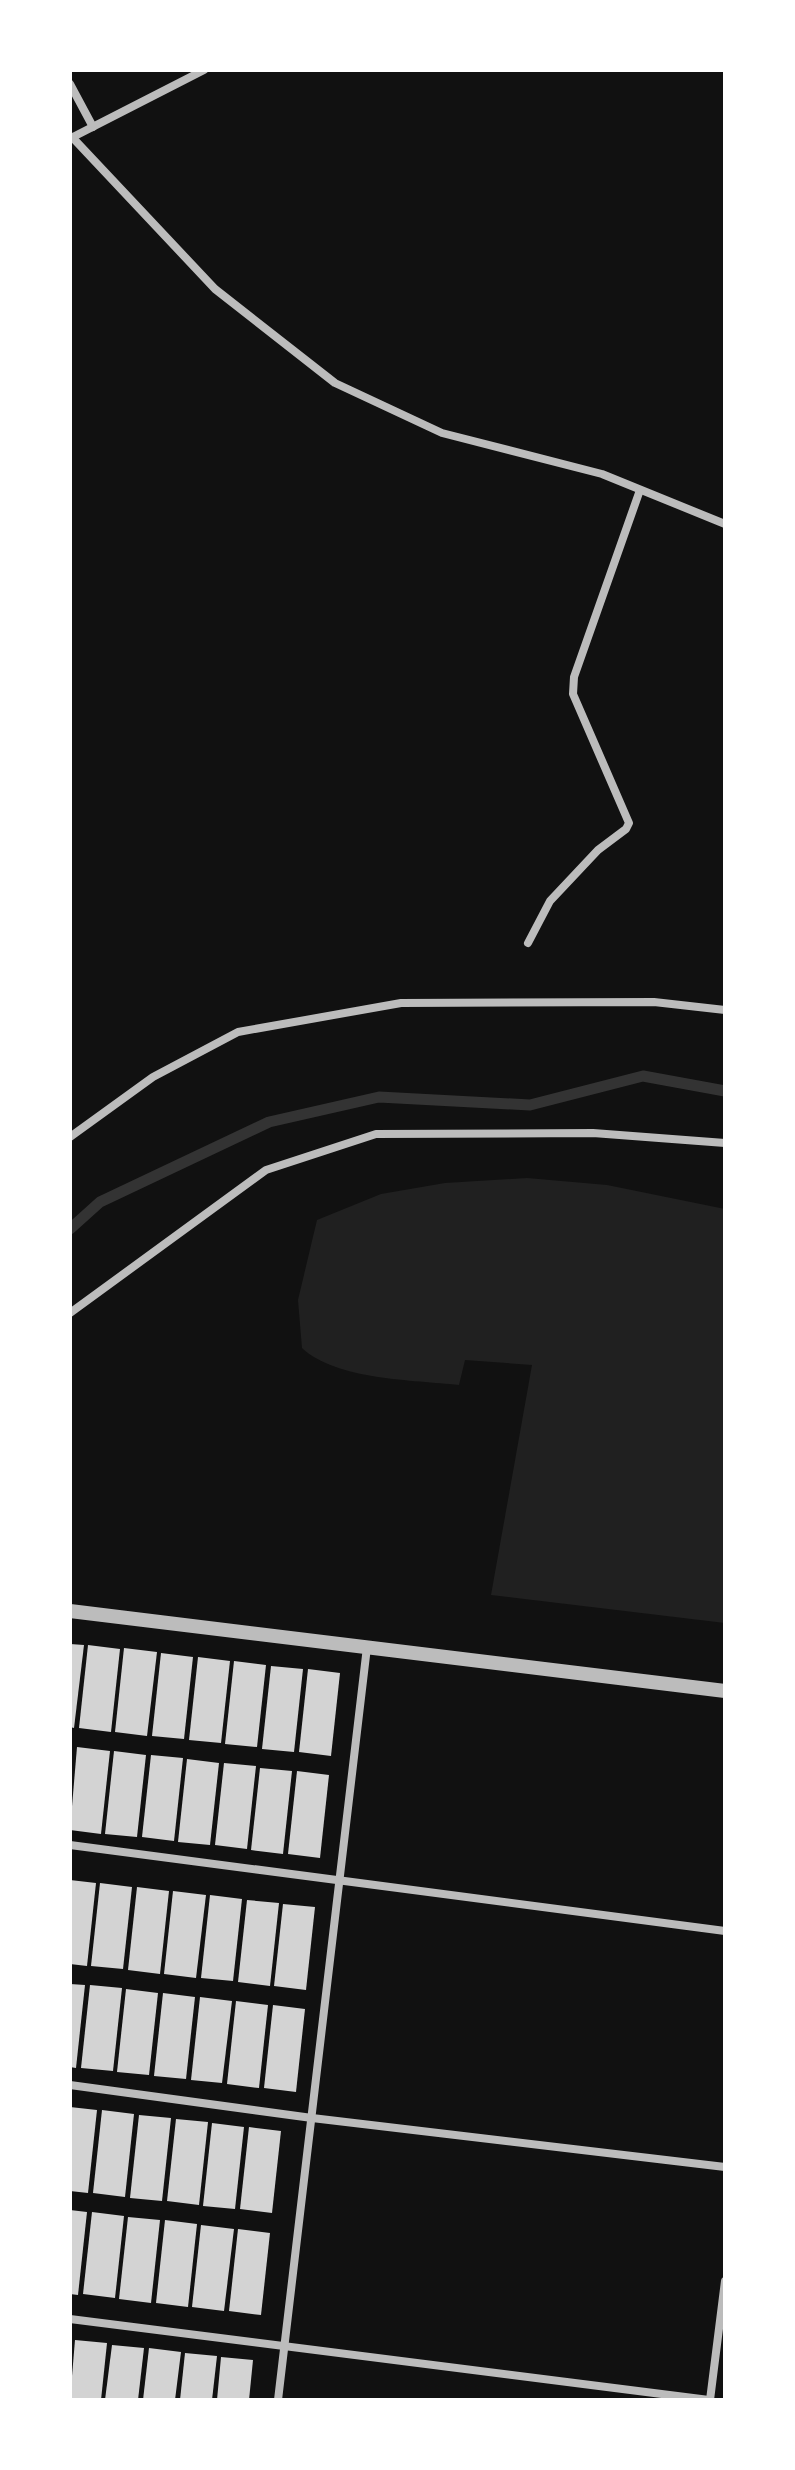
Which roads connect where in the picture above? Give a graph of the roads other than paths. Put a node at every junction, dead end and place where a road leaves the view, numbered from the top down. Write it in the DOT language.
graph roads {
  1 [pos="204,70"];
  2 [pos="70,84"];
  3 [pos="93,127"];
  4 [pos="71,138"];
  5 [pos="640,490"];
  6 [pos="725,524"];
  7 [pos="528,943"];
  8 [pos="725,1010"];
  9 [pos="70,1137"];
  10 [pos="725,1143"];
  11 [pos="70,1313"];
  12 [pos="70,1611"];
  13 [pos="367,1647"];
  14 [pos="725,1691"];
  15 [pos="70,1845"];
  16 [pos="339,1883"];
  17 [pos="725,1931"];
  18 [pos="70,2085"];
  19 [pos="312,2118"];
  20 [pos="725,2167"];
  21 [pos="725,2281"];
  22 [pos="70,2319"];
  23 [pos="285,2347"];
  24 [pos="278,2400"];
  25 [pos="710,2400"];
  1 -- 3 [label="street"];
  2 -- 3 [label="street"];
  3 -- 4 [label="street"];
  4 -- 5 [label="street"];
  5 -- 6 [label="street"];
  5 -- 7 [label="street"];
  8 -- 9 [label="street"];
  10 -- 11 [label="street"];
  12 -- 13 [label="street"];
  13 -- 14 [label="street"];
  13 -- 16 [label="street"];
  15 -- 16 [label="street"];
  16 -- 17 [label="street"];
  16 -- 19 [label="street"];
  18 -- 19 [label="street"];
  19 -- 20 [label="street"];
  19 -- 23 [label="street"];
  21 -- 25 [label="street"];
  22 -- 23 [label="street"];
  23 -- 24 [label="street"];
  23 -- 25 [label="street"];
}
